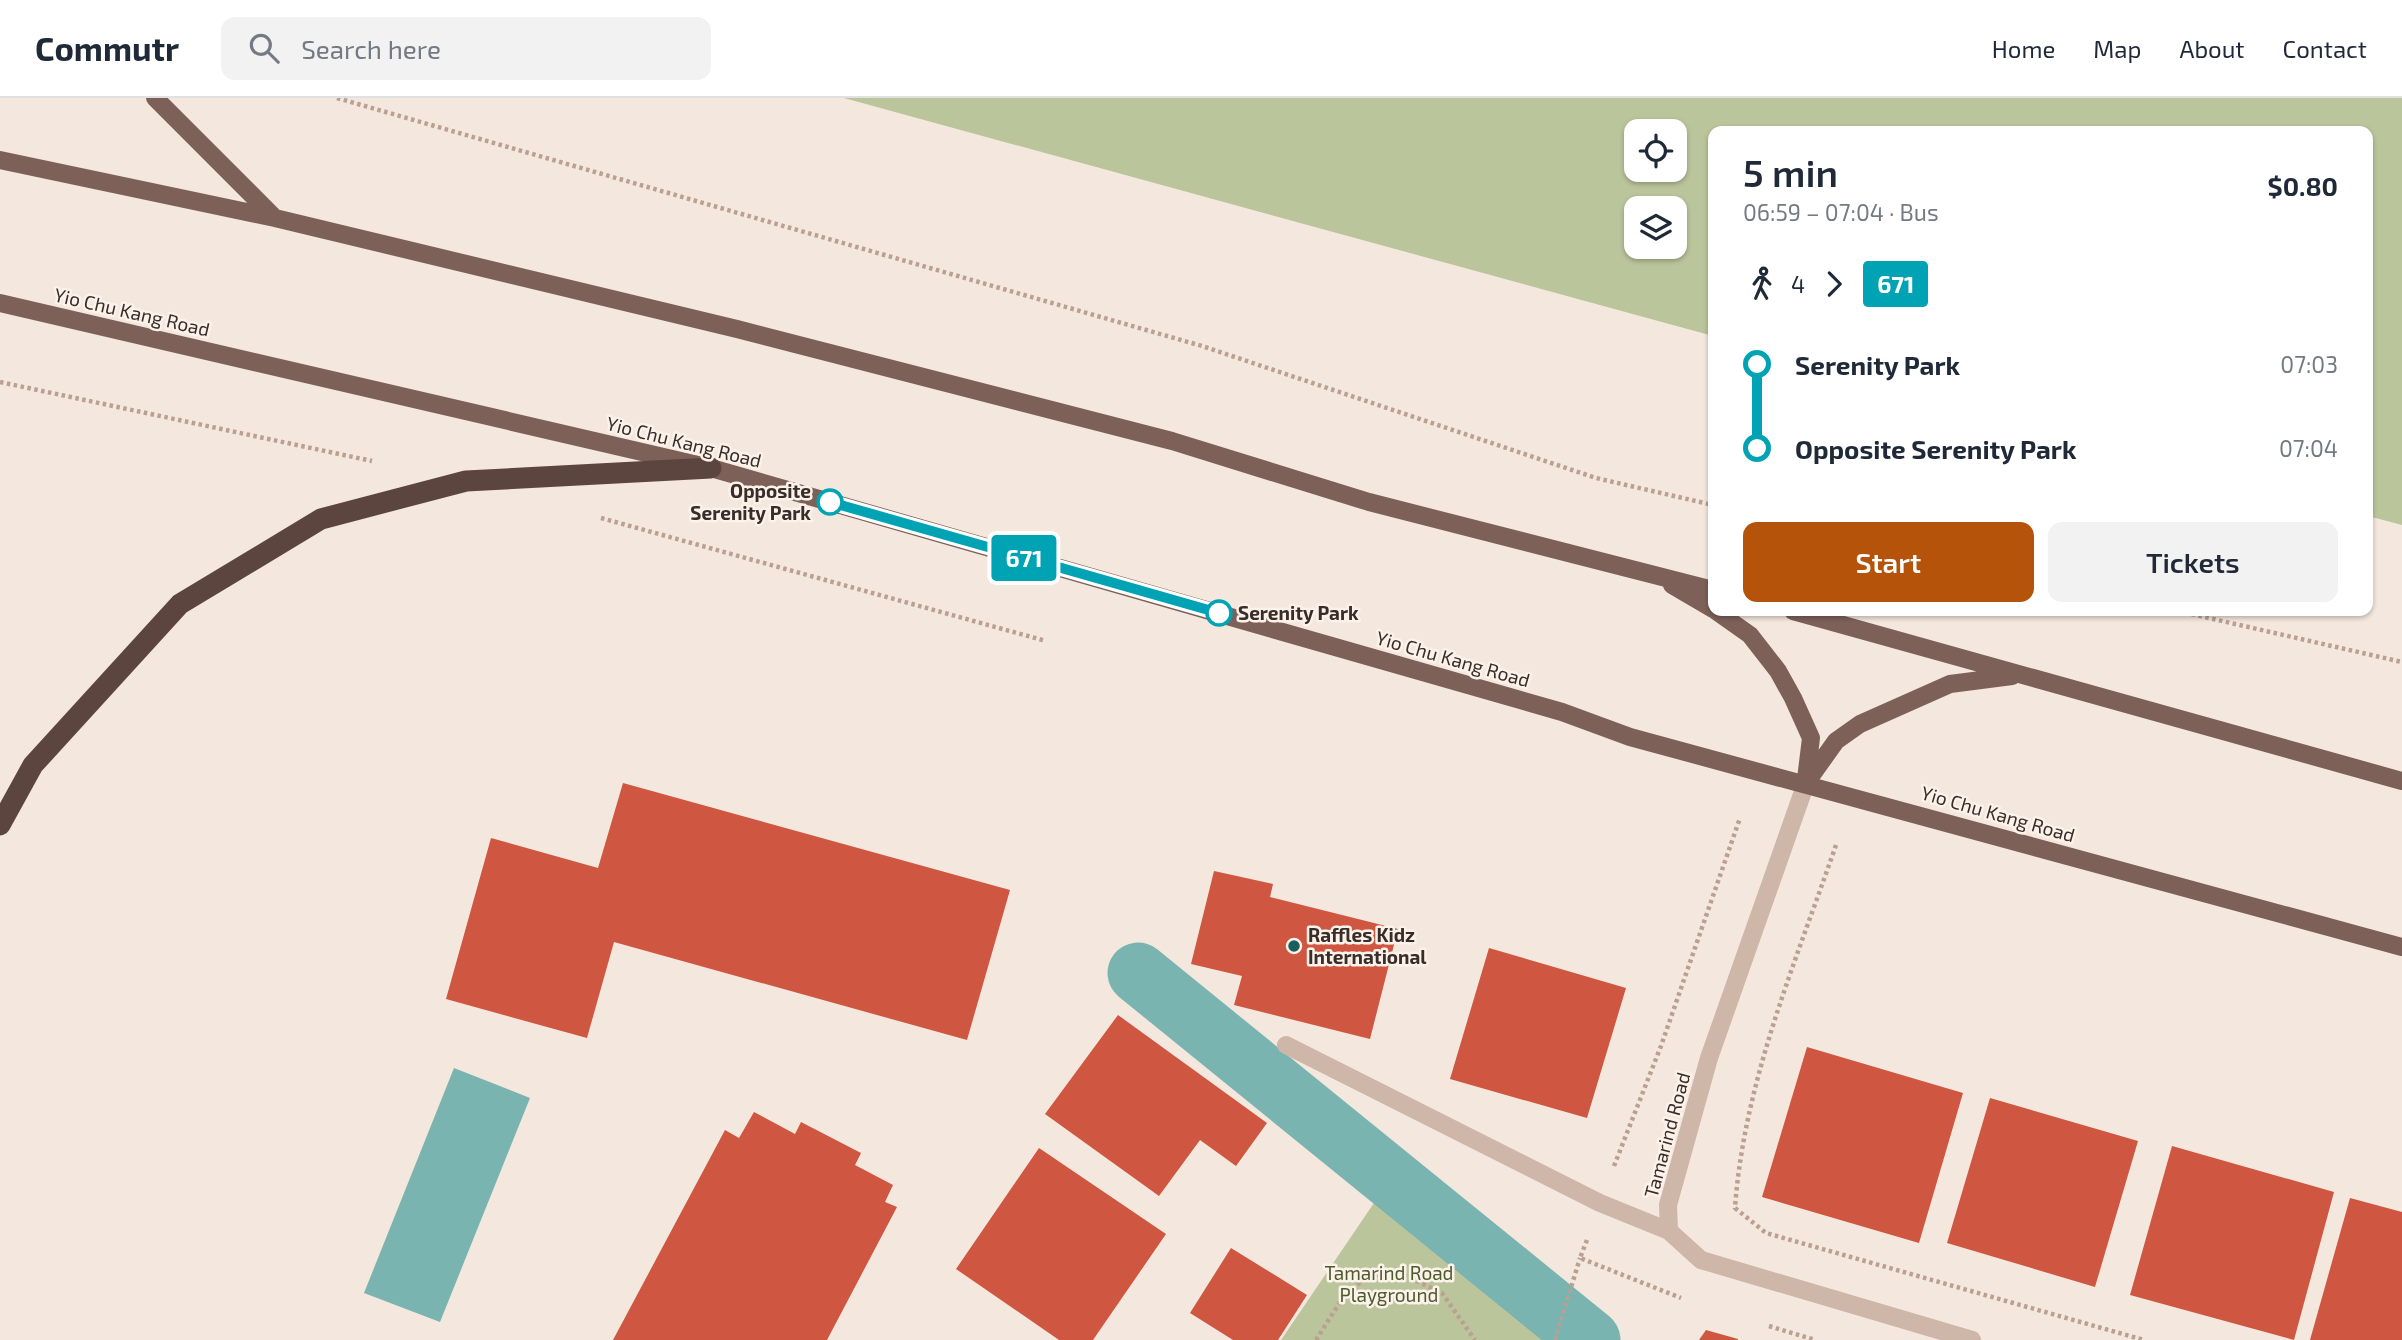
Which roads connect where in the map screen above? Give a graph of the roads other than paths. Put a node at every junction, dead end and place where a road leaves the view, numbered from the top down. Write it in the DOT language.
graph roads {
  1 [pos="155,98"];
  2 [pos="0,160"];
  3 [pos="275,218"];
  4 [pos="0,303"];
  5 [pos="711,468"];
  6 [pos="1651,573"];
  7 [pos="1708,589"];
  8 [pos="1708,606"];
  9 [pos="1723,616"];
  10 [pos="1811,616"];
  11 [pos="2023,675"];
  12 [pos="2402,781"];
  13 [pos="1806,783"];
  14 [pos="0,825"];
  15 [pos="2402,947"];
  16 [pos="1286,1045"];
  17 [pos="1669,1231"];
  18 [pos="1972,1340"];
  1 -- 3 [label="main road"];
  2 -- 3 [label="main road"];
  3 -- 6 [label="main road"];
  4 -- 5 [label="main road, Yio Chu Kang Road"];
  5 -- 13 [label="main road, Yio Chu Kang Road"];
  5 -- 14 [label="highway"];
  6 -- 7 [label="main road"];
  6 -- 8 [label="main road"];
  9 -- 13 [label="main road"];
  10 -- 11 [label="main road"];
  11 -- 12 [label="main road"];
  11 -- 13 [label="main road"];
  13 -- 15 [label="main road, Yio Chu Kang Road"];
  13 -- 17 [label="street, Tamarind Road"];
  16 -- 17 [label="street"];
  17 -- 18 [label="street"];
}
